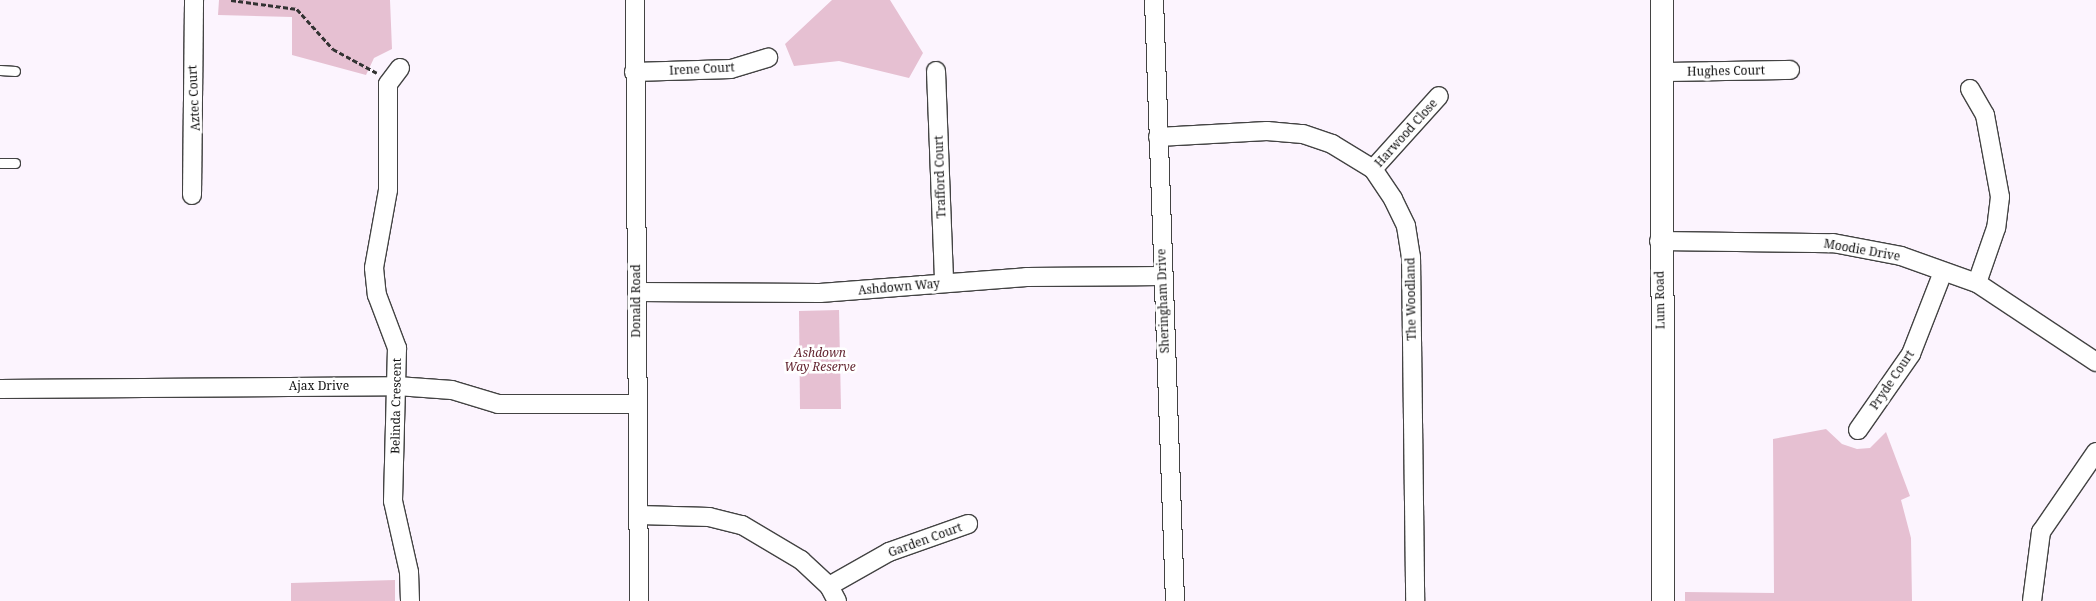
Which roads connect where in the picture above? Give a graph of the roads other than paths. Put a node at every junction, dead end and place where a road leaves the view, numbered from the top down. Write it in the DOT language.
graph roads {
  1 [pos="194,0"];
  2 [pos="635,0"];
  3 [pos="1154,0"];
  4 [pos="1662,0"];
  5 [pos="768,58"];
  6 [pos="0,70"];
  7 [pos="1790,70"];
  8 [pos="15,71"];
  9 [pos="936,71"];
  10 [pos="634,72"];
  11 [pos="1661,72"];
  12 [pos="396,73"];
  13 [pos="1970,89"];
  14 [pos="1439,96"];
  15 [pos="1158,137"];
  16 [pos="0,163"];
  17 [pos="15,163"];
  18 [pos="1373,169"];
  19 [pos="192,195"];
  20 [pos="1659,241"];
  21 [pos="1944,272"];
  22 [pos="1161,276"];
  23 [pos="944,283"];
  24 [pos="1977,283"];
  25 [pos="637,292"];
  26 [pos="2096,362"];
  27 [pos="397,386"];
  28 [pos="0,389"];
  29 [pos="636,404"];
  30 [pos="1858,430"];
  31 [pos="2096,452"];
  32 [pos="639,514"];
  33 [pos="968,524"];
  34 [pos="833,594"];
  35 [pos="410,601"];
  36 [pos="639,601"];
  37 [pos="1175,601"];
  38 [pos="1415,601"];
  39 [pos="1663,601"];
  40 [pos="2032,601"];
  1 -- 19 [label="street, Aztec Court"];
  2 -- 10 [label="street, Donald Road"];
  3 -- 15 [label="street, Sheringham Drive"];
  4 -- 11 [label="street, Lum Road"];
  5 -- 10 [label="street, Irene Court"];
  6 -- 8 [label="lane"];
  7 -- 11 [label="street, Hughes Court"];
  9 -- 23 [label="street, Trafford Court"];
  10 -- 25 [label="street, Donald Road"];
  11 -- 20 [label="street, Lum Road"];
  12 -- 27 [label="street, Belinda Crescent"];
  13 -- 24 [label="street"];
  14 -- 18 [label="street, Harwood Close"];
  15 -- 18 [label="street"];
  15 -- 22 [label="street, Sheringham Drive"];
  16 -- 17 [label="lane"];
  18 -- 38 [label="street, The Woodland"];
  20 -- 21 [label="street, Moodie Drive"];
  20 -- 39 [label="street, Lum Road"];
  21 -- 24 [label="street, Moodie Drive"];
  21 -- 30 [label="street, Pryde Court"];
  22 -- 23 [label="street, Ashdown Way"];
  22 -- 37 [label="street, Sheringham Drive"];
  23 -- 25 [label="street, Ashdown Way"];
  24 -- 26 [label="street, Moodie Drive"];
  25 -- 29 [label="street, Donald Road"];
  27 -- 28 [label="street, Ajax Drive"];
  27 -- 29 [label="street, Ajax Drive"];
  27 -- 35 [label="street, Belinda Crescent"];
  29 -- 32 [label="street, Donald Road"];
  31 -- 40 [label="street"];
  32 -- 34 [label="street"];
  32 -- 36 [label="street, Donald Road"];
  33 -- 34 [label="street, Garden Court"];
}
